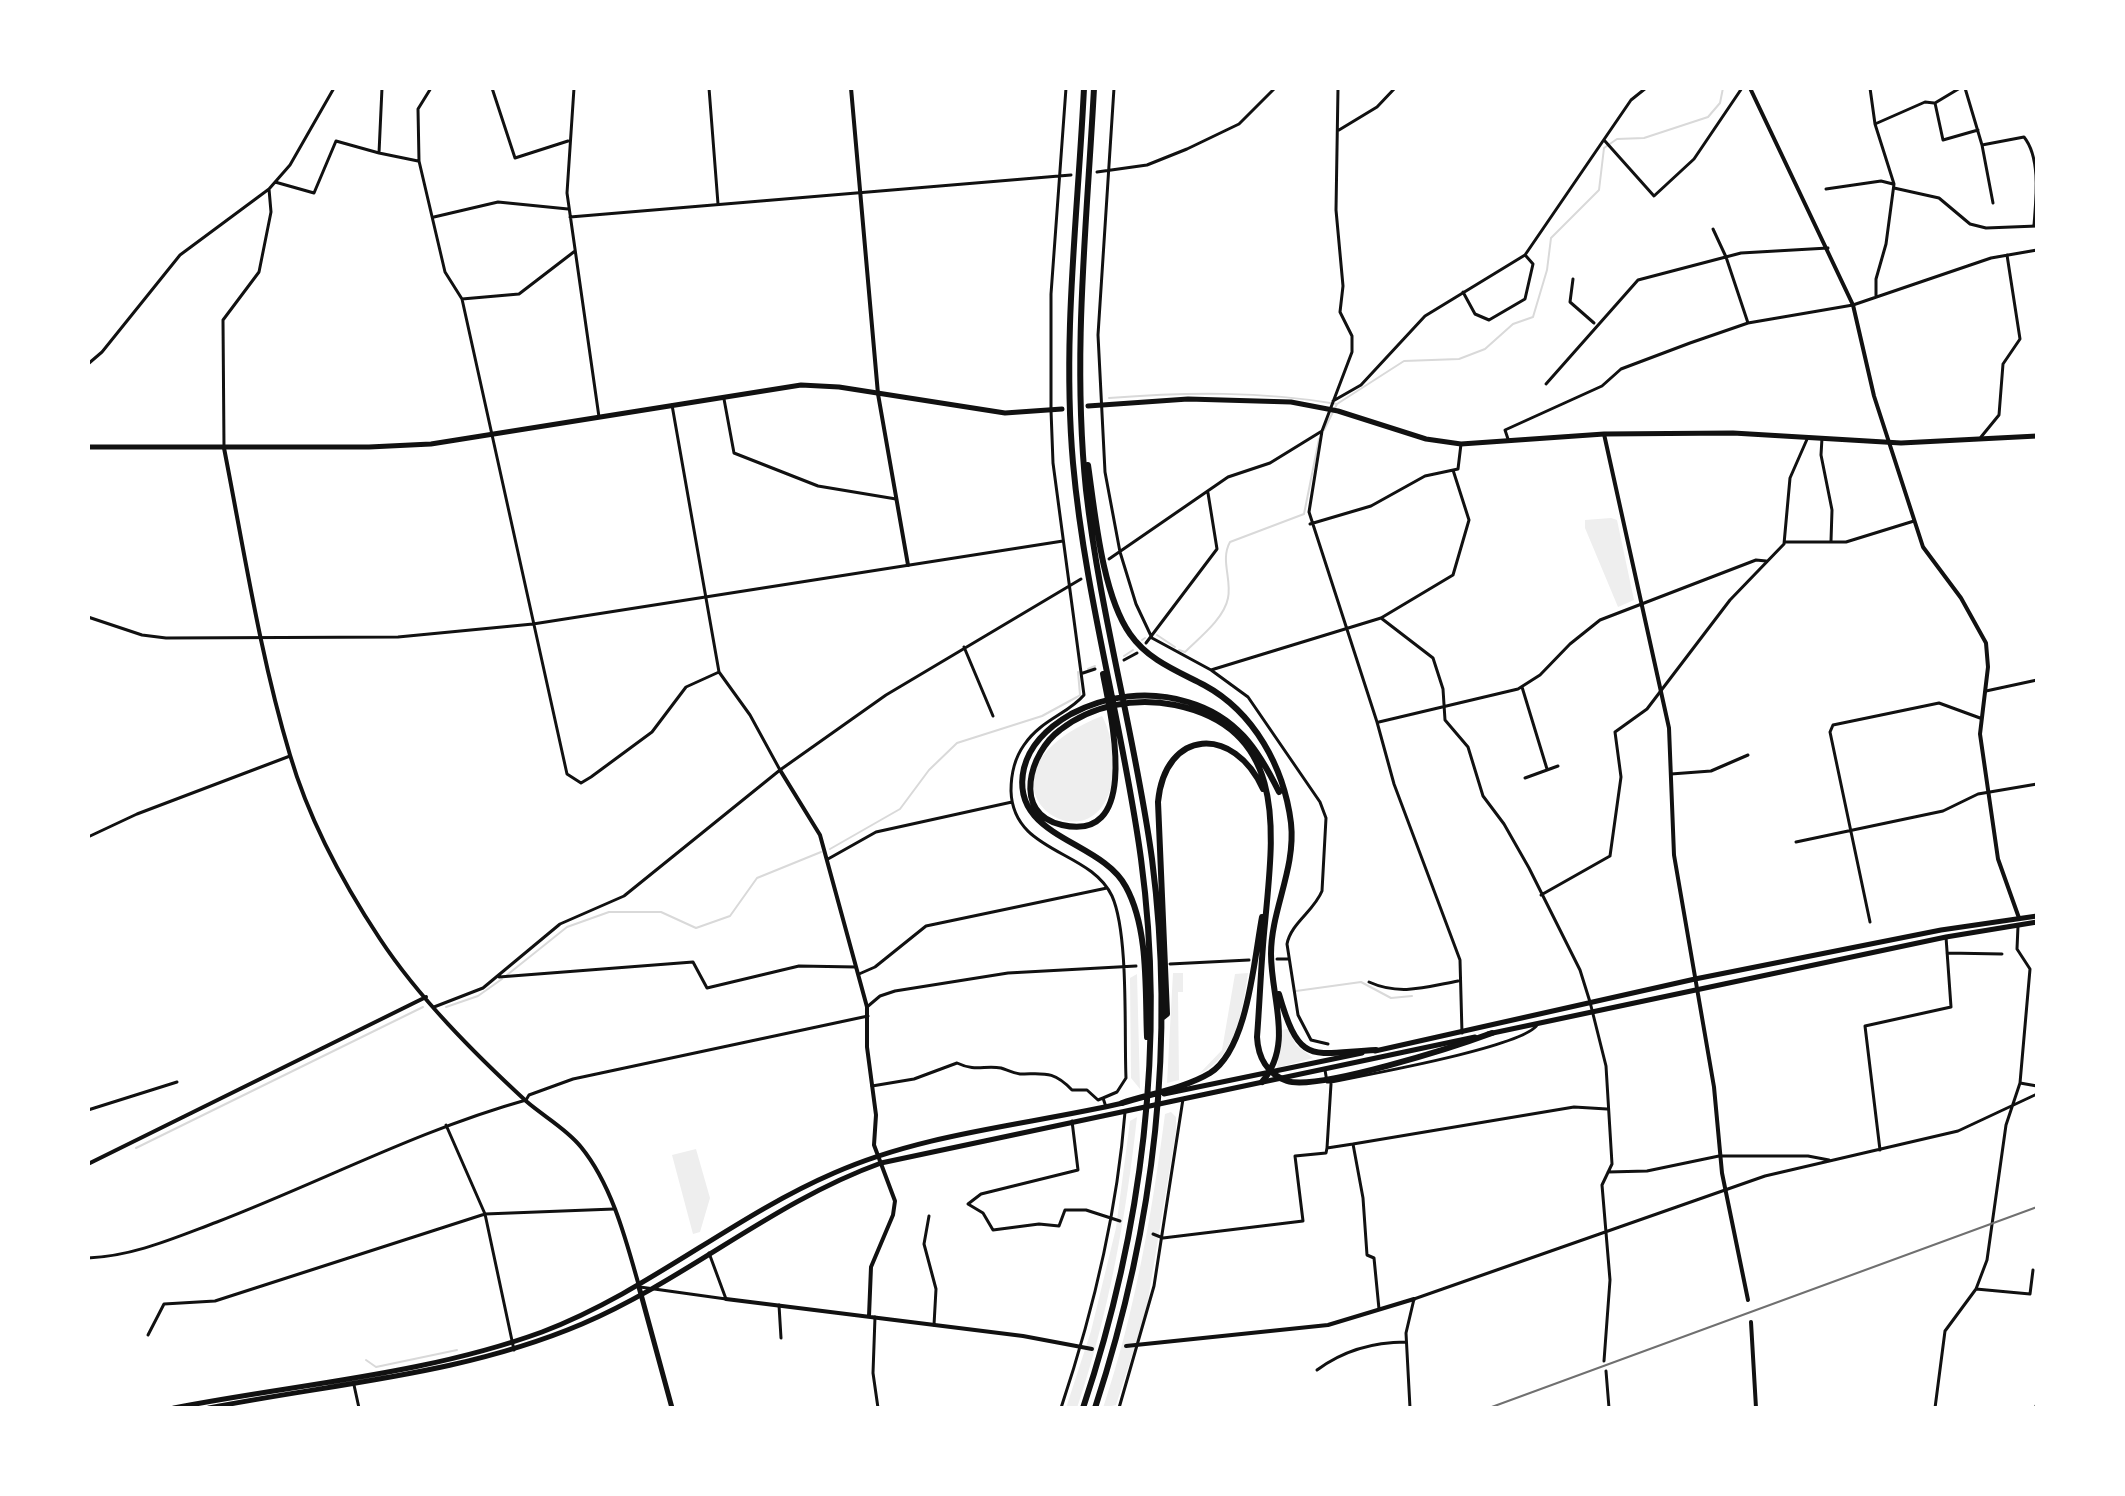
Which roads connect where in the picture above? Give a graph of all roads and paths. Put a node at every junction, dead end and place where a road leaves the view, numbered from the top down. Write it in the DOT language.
graph roads {
  1 [pos="334,88"];
  2 [pos="382,88"];
  3 [pos="431,88"];
  4 [pos="492,88"];
  5 [pos="574,88"];
  6 [pos="709,88"];
  7 [pos="851,88"];
  8 [pos="1066,88"];
  9 [pos="1084,88"];
  10 [pos="1094,88"];
  11 [pos="1114,88"];
  12 [pos="1275,88"];
  13 [pos="1338,88"];
  14 [pos="1395,88"];
  15 [pos="1646,88"];
  16 [pos="1742,88"];
  17 [pos="1750,88"];
  18 [pos="1870,88"];
  19 [pos="1962,88"];
  20 [pos="1935,103"];
  21 [pos="1875,124"];
  22 [pos="1339,130"];
  23 [pos="1978,130"];
  24 [pos="570,140"];
  25 [pos="1604,140"];
  26 [pos="1982,145"];
  27 [pos="379,153"];
  28 [pos="419,162"];
  29 [pos="1108,171"];
  30 [pos="1097,172"];
  31 [pos="1071,175"];
  32 [pos="1059,177"];
  33 [pos="275,182"];
  34 [pos="1894,186"];
  35 [pos="269,189"];
  36 [pos="1826,189"];
  37 [pos="860,193"];
  38 [pos="1993,203"];
  39 [pos="718,205"];
  40 [pos="568,209"];
  41 [pos="434,217"];
  42 [pos="570,217"];
  43 [pos="2035,226"];
  44 [pos="1713,229"];
  45 [pos="1828,248"];
  46 [pos="2037,250"];
  47 [pos="575,251"];
  48 [pos="1525,255"];
  49 [pos="2007,255"];
  50 [pos="1726,257"];
  51 [pos="1573,279"];
  52 [pos="1463,292"];
  53 [pos="1876,297"];
  54 [pos="462,299"];
  55 [pos="1853,305"];
  56 [pos="1748,323"];
  57 [pos="1595,324"];
  58 [pos="88,364"];
  59 [pos="1546,384"];
  60 [pos="878,394"];
  61 [pos="724,396"];
  62 [pos="1333,401"];
  63 [pos="672,405"];
  64 [pos="1100,405"];
  65 [pos="1088,406"];
  66 [pos="1330,408"];
  67 [pos="1062,409"];
  68 [pos="1051,410"];
  69 [pos="599,417"];
  70 [pos="1322,431"];
  71 [pos="1081,434"];
  72 [pos="1604,434"];
  73 [pos="494,435"];
  74 [pos="2037,436"];
  75 [pos="1808,437"];
  76 [pos="1822,438"];
  77 [pos="1508,439"];
  78 [pos="1980,439"];
  79 [pos="1891,443"];
  80 [pos="1461,444"];
  81 [pos="88,447"];
  82 [pos="224,448"];
  83 [pos="1453,470"];
  84 [pos="1208,493"];
  85 [pos="896,499"];
  86 [pos="1914,521"];
  87 [pos="1310,524"];
  88 [pos="1063,541"];
  89 [pos="1785,542"];
  90 [pos="1831,542"];
  91 [pos="1120,552"];
  92 [pos="1109,559"];
  93 [pos="1766,561"];
  94 [pos="908,565"];
  95 [pos="1081,579"];
  96 [pos="1068,587"];
  97 [pos="704,597"];
  98 [pos="1642,603"];
  99 [pos="88,617"];
  100 [pos="1381,618"];
  101 [pos="533,624"];
  102 [pos="1345,629"];
  103 [pos="261,637"];
  104 [pos="1152,638"];
  105 [pos="1146,643"];
  106 [pos="964,647"];
  107 [pos="1137,653"];
  108 [pos="1124,660"];
  109 [pos="1095,669"];
  110 [pos="1211,670"];
  111 [pos="719,672"];
  112 [pos="1082,673"];
  113 [pos="2037,680"];
  114 [pos="1522,687"];
  115 [pos="1985,691"];
  116 [pos="1661,692"];
  117 [pos="1443,708"];
  118 [pos="1113,713"];
  119 [pos="993,716"];
  120 [pos="1980,718"];
  121 [pos="1377,722"];
  122 [pos="1748,755"];
  123 [pos="290,756"];
  124 [pos="1558,766"];
  125 [pos="1547,769"];
  126 [pos="780,770"];
  127 [pos="1671,774"];
  128 [pos="1525,778"];
  129 [pos="2037,784"];
  130 [pos="1990,793"];
  131 [pos="1012,802"];
  132 [pos="1286,806"];
  133 [pos="1272,815"];
  134 [pos="1852,830"];
  135 [pos="88,837"];
  136 [pos="1796,842"];
  137 [pos="828,859"];
  138 [pos="1268,886"];
  139 [pos="1107,888"];
  140 [pos="1541,895"];
  141 [pos="2037,916"];
  142 [pos="2018,921"];
  143 [pos="1870,922"];
  144 [pos="2037,922"];
  145 [pos="1946,937"];
  146 [pos="1947,953"];
  147 [pos="2002,954"];
  148 [pos="1277,959"];
  149 [pos="1288,959"];
  150 [pos="1249,960"];
  151 [pos="1170,964"];
  152 [pos="1136,966"];
  153 [pos="856,967"];
  154 [pos="1121,969"];
  155 [pos="1272,971"];
  156 [pos="858,974"];
  157 [pos="499,977"];
  158 [pos="1695,979"];
  159 [pos="1458,981"];
  160 [pos="1369,982"];
  161 [pos="1697,989"];
  162 [pos="426,997"];
  163 [pos="1590,1002"];
  164 [pos="434,1007"];
  165 [pos="867,1007"];
  166 [pos="1592,1010"];
  167 [pos="868,1016"];
  168 [pos="1161,1019"];
  169 [pos="1539,1022"];
  170 [pos="1462,1033"];
  171 [pos="1492,1033"];
  172 [pos="1328,1044"];
  173 [pos="1376,1050"];
  174 [pos="1325,1069"];
  175 [pos="1270,1072"];
  176 [pos="1333,1079"];
  177 [pos="177,1082"];
  178 [pos="1262,1082"];
  179 [pos="2020,1083"];
  180 [pos="872,1086"];
  181 [pos="2037,1086"];
  182 [pos="1148,1087"];
  183 [pos="2037,1094"];
  184 [pos="1103,1098"];
  185 [pos="1183,1099"];
  186 [pos="526,1100"];
  187 [pos="1106,1107"];
  188 [pos="1124,1107"];
  189 [pos="1607,1109"];
  190 [pos="2010,1109"];
  191 [pos="88,1110"];
  192 [pos="1072,1121"];
  193 [pos="446,1125"];
  194 [pos="1353,1144"];
  195 [pos="1327,1148"];
  196 [pos="1880,1152"];
  197 [pos="1719,1156"];
  198 [pos="880,1159"];
  199 [pos="1829,1160"];
  200 [pos="88,1164"];
  201 [pos="1608,1172"];
  202 [pos="1726,1189"];
  203 [pos="614,1209"];
  204 [pos="485,1214"];
  205 [pos="929,1216"];
  206 [pos="1112,1218"];
  207 [pos="1120,1221"];
  208 [pos="1606,1233"];
  209 [pos="1153,1234"];
  210 [pos="1163,1238"];
  211 [pos="709,1253"];
  212 [pos="88,1258"];
  213 [pos="2033,1270"];
  214 [pos="639,1287"];
  215 [pos="651,1289"];
  216 [pos="1976,1289"];
  217 [pos="642,1295"];
  218 [pos="726,1299"];
  219 [pos="1414,1299"];
  220 [pos="1748,1300"];
  221 [pos="779,1305"];
  222 [pos="1379,1310"];
  223 [pos="872,1316"];
  224 [pos="1751,1322"];
  225 [pos="934,1325"];
  226 [pos="148,1335"];
  227 [pos="781,1338"];
  228 [pos="511,1342"];
  229 [pos="1406,1342"];
  230 [pos="1139,1344"];
  231 [pos="1126,1346"];
  232 [pos="1081,1349"];
  233 [pos="1092,1349"];
  234 [pos="514,1350"];
  235 [pos="1604,1361"];
  236 [pos="1317,1370"];
  237 [pos="1606,1371"];
  238 [pos="352,1377"];
  239 [pos="354,1385"];
  240 [pos="174,1408"];
  241 [pos="209,1408"];
  242 [pos="359,1408"];
  243 [pos="672,1408"];
  244 [pos="878,1408"];
  245 [pos="1061,1408"];
  246 [pos="1083,1408"];
  247 [pos="1095,1408"];
  248 [pos="1119,1408"];
  249 [pos="1410,1408"];
  250 [pos="1609,1408"];
  251 [pos="1756,1408"];
  252 [pos="1935,1408"];
  1 -- 33 [label="street"];
  2 -- 27 [label="street"];
  3 -- 28 [label="street"];
  4 -- 24 [label="street"];
  5 -- 24 [label="street"];
  6 -- 39 [label="street"];
  7 -- 37 [label="street"];
  8 -- 32 [label="street"];
  9 -- 118 [label="highway"];
  10 -- 71 [label="highway"];
  11 -- 29 [label="street"];
  12 -- 29 [label="street"];
  13 -- 22 [label="street"];
  14 -- 22 [label="street"];
  15 -- 25 [label="street"];
  16 -- 25 [label="street"];
  17 -- 45 [label="street"];
  18 -- 21 [label="street"];
  19 -- 20 [label="street"];
  19 -- 23 [label="street"];
  20 -- 21 [label="street"];
  20 -- 23 [label="street"];
  21 -- 34 [label="street"];
  22 -- 62 [label="street"];
  23 -- 26 [label="street"];
  24 -- 40 [label="street"];
  25 -- 48 [label="street"];
  26 -- 38 [label="street"];
  26 -- 43 [label="street"];
  27 -- 28 [label="street"];
  27 -- 33 [label="street"];
  28 -- 41 [label="street"];
  29 -- 30 [label="street"];
  29 -- 64 [label="street"];
  31 -- 32 [label="street"];
  32 -- 37 [label="street"];
  32 -- 68 [label="street"];
  33 -- 35 [label="street"];
  34 -- 36 [label="street"];
  34 -- 43 [label="street"];
  34 -- 53 [label="street"];
  35 -- 58 [label="street"];
  35 -- 82 [label="street"];
  37 -- 39 [label="street"];
  37 -- 60 [label="street"];
  39 -- 42 [label="street"];
  40 -- 41 [label="street"];
  40 -- 42 [label="street"];
  41 -- 54 [label="street"];
  42 -- 47 [label="street"];
  44 -- 50 [label="street"];
  45 -- 50 [label="street"];
  45 -- 55 [label="street"];
  46 -- 49 [label="street"];
  47 -- 54 [label="street"];
  47 -- 69 [label="street"];
  48 -- 52 [label="street"];
  48 -- 52 [label="street"];
  49 -- 53 [label="street"];
  49 -- 78 [label="street"];
  50 -- 56 [label="street"];
  50 -- 57 [label="street"];
  51 -- 57 [label="street"];
  52 -- 62 [label="street"];
  53 -- 55 [label="street"];
  54 -- 73 [label="street"];
  55 -- 56 [label="street"];
  55 -- 79 [label="street"];
  56 -- 77 [label="street"];
  57 -- 59 [label="street"];
  60 -- 61 [label="main road"];
  60 -- 68 [label="main road"];
  60 -- 85 [label="street"];
  61 -- 63 [label="main road"];
  61 -- 85 [label="street"];
  62 -- 66 [label="street"];
  63 -- 69 [label="main road"];
  63 -- 97 [label="street"];
  64 -- 65 [label="main road"];
  64 -- 66 [label="main road"];
  64 -- 91 [label="street"];
  66 -- 70 [label="street"];
  66 -- 80 [label="main road"];
  67 -- 68 [label="main road"];
  68 -- 88 [label="street"];
  69 -- 73 [label="main road"];
  70 -- 84 [label="street"];
  70 -- 87 [label="street"];
  71 -- 132 [label="highway"];
  71 -- 168 [label="highway"];
  72 -- 75 [label="main road"];
  72 -- 77 [label="main road"];
  72 -- 98 [label="street"];
  73 -- 82 [label="main road"];
  73 -- 101 [label="street"];
  74 -- 78 [label="main road"];
  75 -- 76 [label="main road"];
  75 -- 89 [label="street"];
  76 -- 79 [label="main road"];
  76 -- 90 [label="street"];
  77 -- 80 [label="main road"];
  78 -- 79 [label="main road"];
  79 -- 86 [label="street"];
  80 -- 83 [label="street"];
  81 -- 82 [label="main road"];
  82 -- 103 [label="street"];
  83 -- 87 [label="street"];
  83 -- 100 [label="street"];
  84 -- 91 [label="street"];
  84 -- 104 [label="street"];
  85 -- 94 [label="street"];
  86 -- 90 [label="street"];
  86 -- 115 [label="street"];
  87 -- 102 [label="street"];
  88 -- 94 [label="street"];
  88 -- 96 [label="street"];
  89 -- 90 [label="street"];
  89 -- 93 [label="street"];
  91 -- 92 [label="street"];
  91 -- 104 [label="street"];
  93 -- 98 [label="street"];
  93 -- 116 [label="street"];
  94 -- 97 [label="street"];
  95 -- 96 [label="street"];
  96 -- 106 [label="street"];
  96 -- 112 [label="street"];
  97 -- 101 [label="street"];
  97 -- 111 [label="street"];
  98 -- 114 [label="street"];
  98 -- 116 [label="street"];
  99 -- 103 [label="street"];
  100 -- 102 [label="street"];
  100 -- 117 [label="street"];
  101 -- 103 [label="street"];
  101 -- 111 [label="street"];
  102 -- 110 [label="street"];
  102 -- 121 [label="street"];
  103 -- 123 [label="street"];
  104 -- 105 [label="street"];
  104 -- 110 [label="street"];
  106 -- 119 [label="street"];
  106 -- 126 [label="street"];
  107 -- 108 [label="street"];
  109 -- 112 [label="street"];
  110 -- 149 [label="street"];
  111 -- 126 [label="street"];
  112 -- 131 [label="street"];
  113 -- 115 [label="street"];
  114 -- 117 [label="street"];
  114 -- 125 [label="street"];
  115 -- 120 [label="street"];
  116 -- 127 [label="street"];
  116 -- 140 [label="street"];
  117 -- 121 [label="street"];
  117 -- 140 [label="street"];
  118 -- 133 [label="highway"];
  118 -- 182 [label="highway"];
  120 -- 130 [label="street"];
  120 -- 134 [label="street"];
  121 -- 159 [label="street"];
  122 -- 127 [label="street"];
  123 -- 135 [label="street"];
  123 -- 162 [label="street"];
  124 -- 125 [label="street"];
  125 -- 128 [label="street"];
  126 -- 137 [label="street"];
  126 -- 157 [label="street"];
  127 -- 158 [label="street"];
  129 -- 130 [label="street"];
  130 -- 134 [label="street"];
  130 -- 142 [label="street"];
  131 -- 137 [label="street"];
  131 -- 139 [label="street"];
  132 -- 155 [label="highway"];
  132 -- 182 [label="highway"];
  133 -- 138 [label="highway"];
  133 -- 168 [label="highway"];
  134 -- 136 [label="street"];
  134 -- 143 [label="street"];
  137 -- 153 [label="street"];
  138 -- 176 [label="highway"];
  138 -- 188 [label="highway"];
  139 -- 154 [label="street"];
  139 -- 156 [label="street"];
  140 -- 163 [label="street"];
  141 -- 142 [label="main road"];
  142 -- 144 [label="main road"];
  142 -- 145 [label="main road"];
  142 -- 158 [label="main road"];
  142 -- 179 [label="street"];
  145 -- 146 [label="street"];
  145 -- 161 [label="main road"];
  146 -- 147 [label="street"];
  146 -- 196 [label="street"];
  148 -- 149 [label="street"];
  149 -- 172 [label="street"];
  150 -- 151 [label="street"];
  152 -- 154 [label="street"];
  153 -- 156 [label="street"];
  153 -- 157 [label="street"];
  154 -- 165 [label="street"];
  154 -- 184 [label="street"];
  155 -- 173 [label="highway"];
  155 -- 175 [label="highway"];
  156 -- 165 [label="street"];
  157 -- 164 [label="street"];
  158 -- 161 [label="street"];
  158 -- 163 [label="main road"];
  159 -- 160 [label="street"];
  159 -- 170 [label="street"];
  161 -- 166 [label="main road"];
  161 -- 197 [label="street"];
  162 -- 164 [label="street"];
  162 -- 200 [label="street"];
  163 -- 166 [label="street"];
  163 -- 170 [label="main road"];
  164 -- 186 [label="street"];
  165 -- 167 [label="street"];
  166 -- 169 [label="main road"];
  166 -- 189 [label="street"];
  167 -- 180 [label="street"];
  167 -- 186 [label="street"];
  168 -- 247 [label="highway"];
  169 -- 171 [label="main road"];
  169 -- 176 [label="street"];
  170 -- 173 [label="main road"];
  171 -- 174 [label="main road"];
  171 -- 176 [label="highway"];
  173 -- 175 [label="main road"];
  174 -- 176 [label="street"];
  174 -- 178 [label="main road"];
  175 -- 178 [label="highway"];
  175 -- 188 [label="main road"];
  176 -- 195 [label="street"];
  177 -- 191 [label="street"];
  178 -- 185 [label="main road"];
  179 -- 181 [label="street"];
  179 -- 190 [label="street"];
  180 -- 184 [label="street"];
  180 -- 198 [label="street"];
  182 -- 246 [label="highway"];
  183 -- 190 [label="street"];
  184 -- 187 [label="street"];
  185 -- 188 [label="main road"];
  185 -- 210 [label="street"];
  186 -- 193 [label="street"];
  186 -- 203 [label="street"];
  187 -- 188 [label="main road"];
  187 -- 198 [label="main road"];
  188 -- 192 [label="main road"];
  188 -- 206 [label="street"];
  189 -- 194 [label="street"];
  189 -- 201 [label="street"];
  190 -- 196 [label="street"];
  190 -- 216 [label="street"];
  192 -- 198 [label="main road"];
  192 -- 206 [label="street"];
  193 -- 204 [label="street"];
  193 -- 212 [label="street"];
  194 -- 195 [label="street"];
  194 -- 222 [label="street"];
  195 -- 210 [label="street"];
  196 -- 199 [label="street"];
  197 -- 199 [label="street"];
  197 -- 201 [label="street"];
  197 -- 202 [label="street"];
  198 -- 211 [label="main road"];
  198 -- 214 [label="main road"];
  198 -- 223 [label="street"];
  199 -- 202 [label="street"];
  201 -- 208 [label="street"];
  202 -- 208 [label="street"];
  202 -- 220 [label="street"];
  203 -- 204 [label="street"];
  203 -- 214 [label="street"];
  204 -- 226 [label="street"];
  204 -- 228 [label="street"];
  205 -- 225 [label="street"];
  206 -- 207 [label="street"];
  206 -- 232 [label="street"];
  208 -- 219 [label="street"];
  208 -- 235 [label="street"];
  209 -- 210 [label="street"];
  210 -- 230 [label="street"];
  211 -- 215 [label="main road"];
  211 -- 218 [label="street"];
  213 -- 216 [label="street"];
  214 -- 215 [label="street"];
  214 -- 217 [label="main road"];
  214 -- 228 [label="main road"];
  215 -- 217 [label="main road"];
  215 -- 218 [label="street"];
  216 -- 252 [label="street"];
  217 -- 234 [label="main road"];
  217 -- 243 [label="main road"];
  218 -- 221 [label="street"];
  219 -- 222 [label="street"];
  219 -- 229 [label="street"];
  221 -- 223 [label="street"];
  221 -- 227 [label="street"];
  222 -- 230 [label="street"];
  223 -- 225 [label="street"];
  223 -- 244 [label="street"];
  224 -- 251 [label="street"];
  225 -- 232 [label="street"];
  228 -- 234 [label="street"];
  228 -- 238 [label="main road"];
  229 -- 236 [label="street"];
  229 -- 249 [label="street"];
  230 -- 231 [label="street"];
  230 -- 248 [label="street"];
  232 -- 233 [label="street"];
  232 -- 245 [label="street"];
  234 -- 239 [label="main road"];
  237 -- 250 [label="street"];
  238 -- 239 [label="street"];
  238 -- 240 [label="main road"];
  239 -- 241 [label="main road"];
  239 -- 242 [label="street"];
}
